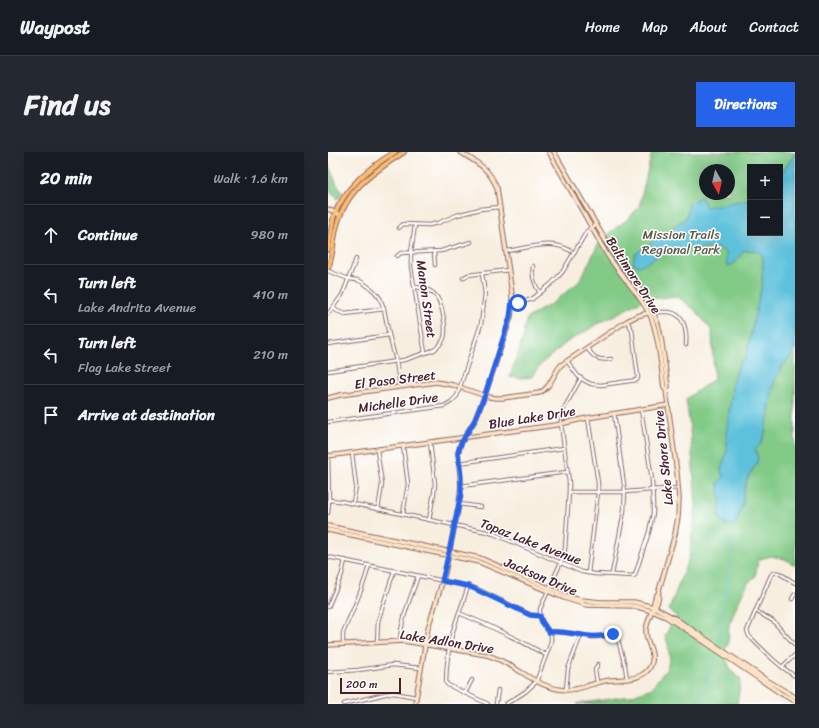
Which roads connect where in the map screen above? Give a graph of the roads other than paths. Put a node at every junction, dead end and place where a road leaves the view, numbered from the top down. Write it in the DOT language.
graph roads {
  1 [pos="396,152"];
  2 [pos="404,152"];
  3 [pos="460,152"];
  4 [pos="549,152"];
  5 [pos="554,152"];
  6 [pos="349,193"];
  7 [pos="500,207"];
  8 [pos="328,209"];
  9 [pos="338,214"];
  10 [pos="415,225"];
  11 [pos="594,226"];
  12 [pos="399,228"];
  13 [pos="470,242"];
  14 [pos="328,250"];
  15 [pos="506,251"];
  16 [pos="411,252"];
  17 [pos="434,252"];
  18 [pos="573,252"];
  19 [pos="397,256"];
  20 [pos="356,259"];
  21 [pos="435,265"];
  22 [pos="533,266"];
  23 [pos="328,270"];
  24 [pos="509,270"];
  25 [pos="482,274"];
  26 [pos="463,278"];
  27 [pos="349,279"];
  28 [pos="415,287"];
  29 [pos="540,293"];
  30 [pos="512,302"];
  31 [pos="333,307"];
  32 [pos="384,309"];
  33 [pos="651,312"];
  34 [pos="328,314"];
  35 [pos="627,321"];
  36 [pos="389,335"];
  37 [pos="328,344"];
  38 [pos="686,345"];
  39 [pos="587,348"];
  40 [pos="425,353"];
  41 [pos="611,360"];
  42 [pos="396,361"];
  43 [pos="567,361"];
  44 [pos="328,371"];
  45 [pos="581,378"];
  46 [pos="400,387"];
  47 [pos="460,387"];
  48 [pos="666,390"];
  49 [pos="485,395"];
  50 [pos="328,398"];
  51 [pos="668,405"];
  52 [pos="641,409"];
  53 [pos="614,413"];
  54 [pos="587,418"];
  55 [pos="328,422"];
  56 [pos="561,424"];
  57 [pos="464,438"];
  58 [pos="430,442"];
  59 [pos="403,446"];
  60 [pos="564,448"];
  61 [pos="377,450"];
  62 [pos="352,453"];
  63 [pos="328,455"];
  64 [pos="459,463"];
  65 [pos="567,472"];
  66 [pos="461,486"];
  67 [pos="678,488"];
  68 [pos="652,490"];
  69 [pos="569,492"];
  70 [pos="598,492"];
  71 [pos="625,492"];
  72 [pos="329,500"];
  73 [pos="353,503"];
  74 [pos="459,504"];
  75 [pos="481,507"];
  76 [pos="378,509"];
  77 [pos="328,513"];
  78 [pos="403,514"];
  79 [pos="429,520"];
  80 [pos="455,525"];
  81 [pos="328,526"];
  82 [pos="328,530"];
  83 [pos="449,553"];
  84 [pos="328,557"];
  85 [pos="345,560"];
  86 [pos="561,562"];
  87 [pos="368,565"];
  88 [pos="394,571"];
  89 [pos="588,573"];
  90 [pos="612,574"];
  91 [pos="418,576"];
  92 [pos="442,581"];
  93 [pos="795,583"];
  94 [pos="468,586"];
  95 [pos="548,590"];
  96 [pos="795,594"];
  97 [pos="792,598"];
  98 [pos="328,608"];
  99 [pos="653,609"];
  100 [pos="756,611"];
  101 [pos="459,613"];
  102 [pos="540,616"];
  103 [pos="549,632"];
  104 [pos="581,635"];
  105 [pos="400,641"];
  106 [pos="377,643"];
  107 [pos="343,644"];
  108 [pos="425,644"];
  109 [pos="328,645"];
  110 [pos="795,645"];
  111 [pos="449,648"];
  112 [pos="546,655"];
  113 [pos="795,655"];
  114 [pos="598,664"];
  115 [pos="782,667"];
  116 [pos="421,668"];
  117 [pos="328,672"];
  118 [pos="795,676"];
  119 [pos="627,679"];
  120 [pos="472,680"];
  121 [pos="536,682"];
  122 [pos="597,682"];
  123 [pos="498,690"];
  124 [pos="566,690"];
  125 [pos="465,693"];
  126 [pos="416,697"];
  127 [pos="795,697"];
  128 [pos="795,701"];
  129 [pos="344,704"];
  130 [pos="415,704"];
  131 [pos="488,704"];
  132 [pos="496,704"];
  133 [pos="506,704"];
  1 -- 6 [label="main road"];
  2 -- 6 [label="main road"];
  3 -- 7 [label="street"];
  4 -- 11 [label="street, Baltimore Drive"];
  5 -- 11 [label="street, Baltimore Drive"];
  6 -- 9 [label="main road"];
  7 -- 10 [label="street"];
  7 -- 15 [label="street"];
  8 -- 9 [label="street"];
  9 -- 14 [label="main road"];
  9 -- 23 [label="main road"];
  10 -- 12 [label="street"];
  10 -- 16 [label="street, Manon Street"];
  11 -- 18 [label="street"];
  11 -- 33 [label="street, Baltimore Drive"];
  13 -- 17 [label="street"];
  15 -- 18 [label="street"];
  15 -- 24 [label="street"];
  16 -- 17 [label="street"];
  16 -- 19 [label="street"];
  16 -- 28 [label="street, Manon Street"];
  17 -- 21 [label="street"];
  18 -- 29 [label="street"];
  20 -- 27 [label="street"];
  22 -- 29 [label="street"];
  23 -- 27 [label="street"];
  24 -- 25 [label="street"];
  24 -- 30 [label="street"];
  25 -- 26 [label="street"];
  25 -- 47 [label="street, Michelle Drive"];
  27 -- 31 [label="street"];
  27 -- 32 [label="street"];
  28 -- 40 [label="street, Manon Street"];
  28 -- 40 [label="street"];
  29 -- 30 [label="street"];
  30 -- 49 [label="street"];
  31 -- 32 [label="street"];
  31 -- 34 [label="street"];
  32 -- 36 [label="street"];
  33 -- 35 [label="street, El Paso Street"];
  33 -- 38 [label="street"];
  33 -- 48 [label="street, Baltimore Drive"];
  35 -- 39 [label="street, El Paso Street"];
  35 -- 45 [label="street"];
  36 -- 37 [label="street"];
  36 -- 42 [label="street"];
  39 -- 41 [label="street"];
  39 -- 43 [label="street, El Paso Street"];
  40 -- 42 [label="street"];
  42 -- 44 [label="street"];
  42 -- 46 [label="street"];
  43 -- 45 [label="street"];
  43 -- 49 [label="street, El Paso Street"];
  45 -- 56 [label="street"];
  46 -- 47 [label="street, El Paso Street"];
  46 -- 50 [label="street, El Paso Street"];
  47 -- 49 [label="street, El Paso Street"];
  47 -- 55 [label="street, Michelle Drive"];
  48 -- 51 [label="street, Lake Shore Drive"];
  49 -- 57 [label="street"];
  51 -- 52 [label="street, Blue Lake Drive"];
  51 -- 67 [label="street, Lake Shore Drive"];
  52 -- 53 [label="street, Blue Lake Drive"];
  52 -- 68 [label="street"];
  53 -- 54 [label="street, Blue Lake Drive"];
  53 -- 71 [label="street"];
  54 -- 56 [label="street, Blue Lake Drive"];
  54 -- 70 [label="street"];
  56 -- 57 [label="street, Blue Lake Drive"];
  56 -- 60 [label="street"];
  57 -- 58 [label="street, Blue Lake Drive"];
  57 -- 64 [label="street"];
  58 -- 59 [label="street, Blue Lake Drive"];
  58 -- 79 [label="street"];
  59 -- 61 [label="street, Blue Lake Drive"];
  59 -- 78 [label="street"];
  60 -- 64 [label="street"];
  60 -- 65 [label="street"];
  61 -- 62 [label="street, Blue Lake Drive"];
  61 -- 76 [label="street"];
  62 -- 63 [label="street, Blue Lake Drive"];
  62 -- 73 [label="street"];
  63 -- 72 [label="street"];
  64 -- 66 [label="street"];
  65 -- 66 [label="street"];
  65 -- 69 [label="street"];
  66 -- 74 [label="street"];
  67 -- 68 [label="street"];
  67 -- 99 [label="street, Lake Shore Drive"];
  68 -- 71 [label="street"];
  68 -- 90 [label="street, Topaz Lake Avenue"];
  69 -- 70 [label="street"];
  69 -- 86 [label="street"];
  70 -- 71 [label="street"];
  70 -- 89 [label="street"];
  71 -- 90 [label="street"];
  72 -- 73 [label="street, Topaz Lake Avenue"];
  72 -- 77 [label="street"];
  73 -- 76 [label="street, Topaz Lake Avenue"];
  74 -- 75 [label="street"];
  74 -- 80 [label="street"];
  76 -- 78 [label="street, Topaz Lake Avenue"];
  78 -- 79 [label="street, Topaz Lake Avenue"];
  79 -- 80 [label="street, Topaz Lake Avenue"];
  80 -- 83 [label="street"];
  80 -- 86 [label="street, Topaz Lake Avenue"];
  81 -- 83 [label="street, Jackson Drive"];
  82 -- 83 [label="street, Jackson Drive"];
  83 -- 92 [label="street"];
  83 -- 95 [label="street, Jackson Drive"];
  84 -- 85 [label="street"];
  85 -- 87 [label="street"];
  85 -- 98 [label="street"];
  86 -- 89 [label="street, Topaz Lake Avenue"];
  86 -- 95 [label="street"];
  87 -- 88 [label="street"];
  87 -- 107 [label="street"];
  88 -- 91 [label="street"];
  88 -- 106 [label="street"];
  89 -- 90 [label="street, Topaz Lake Avenue"];
  91 -- 92 [label="street"];
  91 -- 105 [label="street"];
  92 -- 94 [label="street"];
  92 -- 108 [label="street"];
  93 -- 100 [label="street"];
  94 -- 101 [label="street"];
  94 -- 102 [label="street"];
  95 -- 99 [label="street, Jackson Drive"];
  95 -- 102 [label="street"];
  96 -- 97 [label="street"];
  99 -- 119 [label="street, Lake Shore Drive"];
  99 -- 127 [label="street, Jackson Drive"];
  99 -- 128 [label="street, Jackson Drive"];
  100 -- 110 [label="street"];
  100 -- 115 [label="street"];
  101 -- 111 [label="street"];
  101 -- 112 [label="street"];
  102 -- 103 [label="street"];
  103 -- 104 [label="street"];
  103 -- 112 [label="street"];
  104 -- 119 [label="street"];
  104 -- 124 [label="street"];
  105 -- 106 [label="street, Lake Adlon Drive"];
  105 -- 108 [label="street, Lake Adlon Drive"];
  106 -- 107 [label="street, Lake Adlon Drive"];
  107 -- 109 [label="street, Lake Adlon Drive"];
  108 -- 111 [label="street, Lake Adlon Drive"];
  108 -- 116 [label="street"];
  111 -- 121 [label="street, Lake Adlon Drive"];
  111 -- 125 [label="street"];
  112 -- 121 [label="street"];
  113 -- 115 [label="street"];
  114 -- 122 [label="street"];
  115 -- 118 [label="street"];
  116 -- 117 [label="street"];
  116 -- 126 [label="street"];
  119 -- 122 [label="street, Lake Adlon Drive"];
  120 -- 125 [label="street"];
  121 -- 124 [label="street, Lake Adlon Drive"];
  121 -- 133 [label="street"];
  122 -- 124 [label="street, Lake Adlon Drive"];
  123 -- 132 [label="street"];
  125 -- 131 [label="street"];
  126 -- 129 [label="street"];
  126 -- 130 [label="street"];
}
